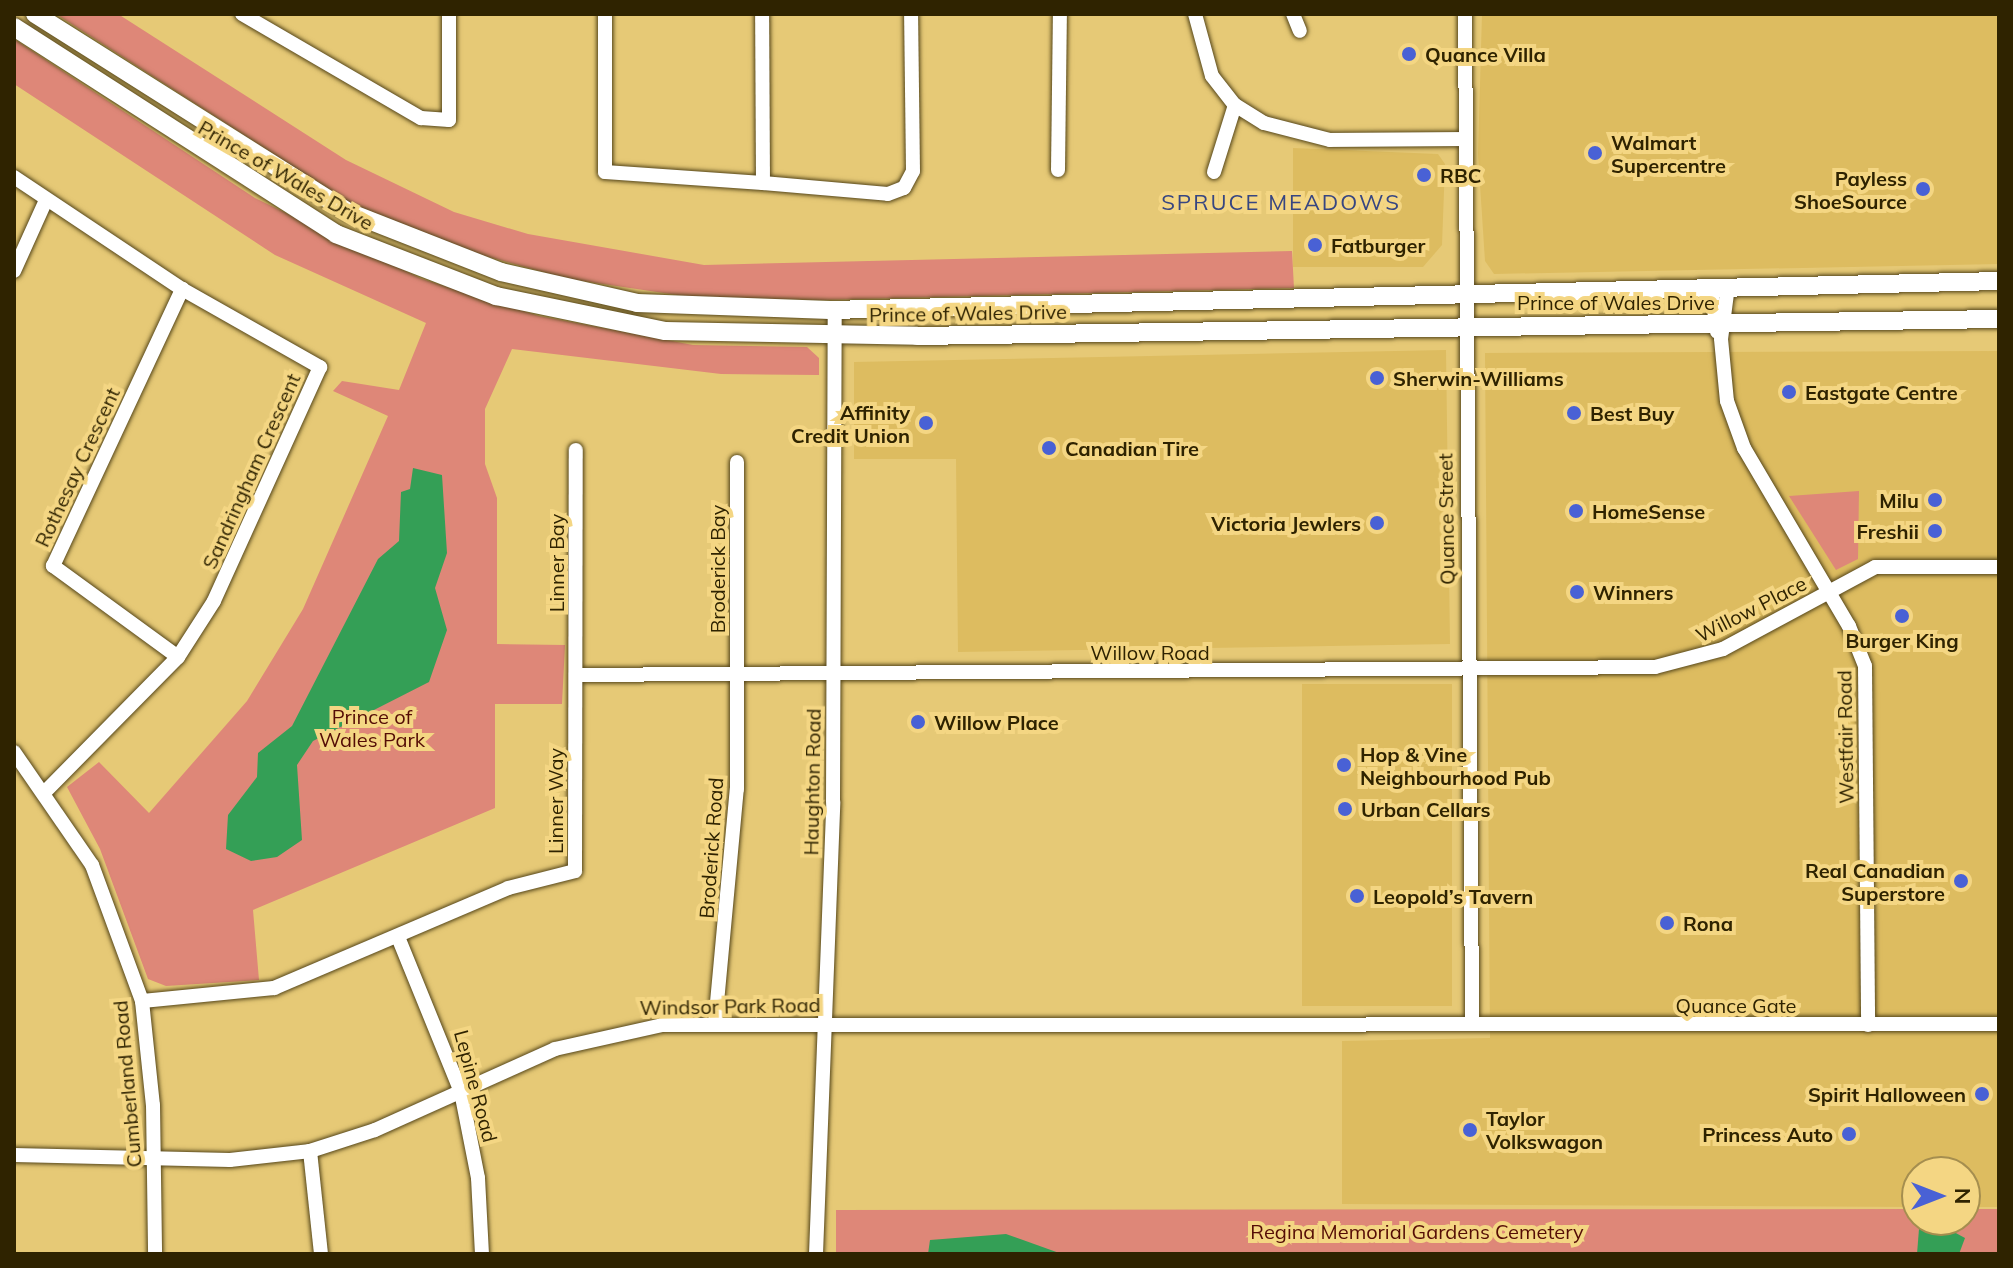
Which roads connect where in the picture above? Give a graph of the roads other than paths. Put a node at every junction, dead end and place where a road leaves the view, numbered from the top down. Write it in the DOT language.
graph roads {
  1 [pos="35,14"];
  2 [pos="242,14"];
  3 [pos="449,14"];
  4 [pos="605,14"];
  5 [pos="762,14"];
  6 [pos="911,14"];
  7 [pos="1060,14"];
  8 [pos="1195,14"];
  9 [pos="1293,14"];
  10 [pos="1465,14"];
  11 [pos="14,27"];
  12 [pos="1300,31"];
  13 [pos="1235,105"];
  14 [pos="1461,139"];
  15 [pos="1058,170"];
  16 [pos="1214,172"];
  17 [pos="14,177"];
  18 [pos="763,183"];
  19 [pos="46,200"];
  20 [pos="14,271"];
  21 [pos="1999,281"];
  22 [pos="1720,286"];
  23 [pos="182,289"];
  24 [pos="1463,294"];
  25 [pos="835,310"];
  26 [pos="1999,319"];
  27 [pos="1464,325"];
  28 [pos="1720,328"];
  29 [pos="835,337"];
  30 [pos="576,450"];
  31 [pos="737,462"];
  32 [pos="1999,567"];
  33 [pos="1831,592"];
  34 [pos="178,657"];
  35 [pos="1467,671"];
  36 [pos="576,675"];
  37 [pos="737,675"];
  38 [pos="833,675"];
  39 [pos="14,752"];
  40 [pos="46,791"];
  41 [pos="398,937"];
  42 [pos="142,1001"];
  43 [pos="715,1024"];
  44 [pos="822,1024"];
  45 [pos="1472,1024"];
  46 [pos="1999,1024"];
  47 [pos="1868,1025"];
  48 [pos="461,1092"];
  49 [pos="310,1151"];
  50 [pos="14,1155"];
  51 [pos="156,1160"];
  52 [pos="155,1254"];
  53 [pos="321,1254"];
  54 [pos="482,1254"];
  55 [pos="816,1254"];
  1 -- 25 [label="main road, Prince of Wales Drive"];
  2 -- 3 [label="street"];
  4 -- 18 [label="street"];
  5 -- 18 [label="street"];
  6 -- 18 [label="street"];
  7 -- 15 [label="street"];
  8 -- 13 [label="street"];
  9 -- 12 [label="street"];
  10 -- 14 [label="street, Quance Street"];
  11 -- 29 [label="main road, Prince of Wales Drive"];
  13 -- 14 [label="street"];
  13 -- 16 [label="street"];
  14 -- 24 [label="street, Quance Street"];
  17 -- 19 [label="street, Sandringham Crescent"];
  19 -- 20 [label="street"];
  19 -- 23 [label="street, Sandringham Crescent"];
  21 -- 22 [label="main road, Prince of Wales Drive"];
  22 -- 24 [label="main road, Prince of Wales Drive"];
  22 -- 28 [label="street, Westfair Road"];
  23 -- 34 [label="street, Rothesay Crescent"];
  23 -- 34 [label="street, Sandringham Crescent"];
  24 -- 25 [label="main road, Prince of Wales Drive"];
  24 -- 27 [label="street, Quance Street"];
  25 -- 29 [label="street, Haughton Road"];
  26 -- 28 [label="main road, Prince of Wales Drive"];
  27 -- 28 [label="main road, Prince of Wales Drive"];
  27 -- 29 [label="main road, Prince of Wales Drive"];
  27 -- 35 [label="street, Quance Street"];
  28 -- 33 [label="street, Westfair Road"];
  29 -- 38 [label="street, Haughton Road"];
  30 -- 36 [label="street, Linner Bay"];
  31 -- 37 [label="street, Broderick Bay"];
  32 -- 33 [label="street, Willow Place"];
  33 -- 35 [label="street, Willow Place"];
  33 -- 47 [label="street, Westfair Road"];
  34 -- 40 [label="street, Sandringham Crescent"];
  35 -- 38 [label="street, Willow Road"];
  35 -- 45 [label="street, Quance Street"];
  36 -- 37 [label="street"];
  36 -- 41 [label="street, Linner Way"];
  37 -- 38 [label="street"];
  37 -- 43 [label="street, Broderick Road"];
  38 -- 44 [label="street, Haughton Road"];
  39 -- 40 [label="street, Cumberland Road"];
  40 -- 42 [label="street, Cumberland Road"];
  41 -- 42 [label="street, Linner Way"];
  41 -- 48 [label="street, Lepine Road"];
  42 -- 51 [label="street, Cumberland Road"];
  43 -- 44 [label="street, Windsor Park Road"];
  43 -- 48 [label="street, Windsor Park Road"];
  44 -- 45 [label="street, Windsor Park Road"];
  44 -- 55 [label="street, Haughton Road"];
  45 -- 47 [label="street, Quance Gate"];
  46 -- 47 [label="street, Quance Gate"];
  48 -- 49 [label="street, Windsor Park Road"];
  48 -- 54 [label="street, Lepine Road"];
  49 -- 51 [label="street, Windsor Park Road"];
  49 -- 53 [label="street"];
  50 -- 51 [label="street, Windsor Park Road"];
  51 -- 52 [label="street, Cumberland Road"];
}
